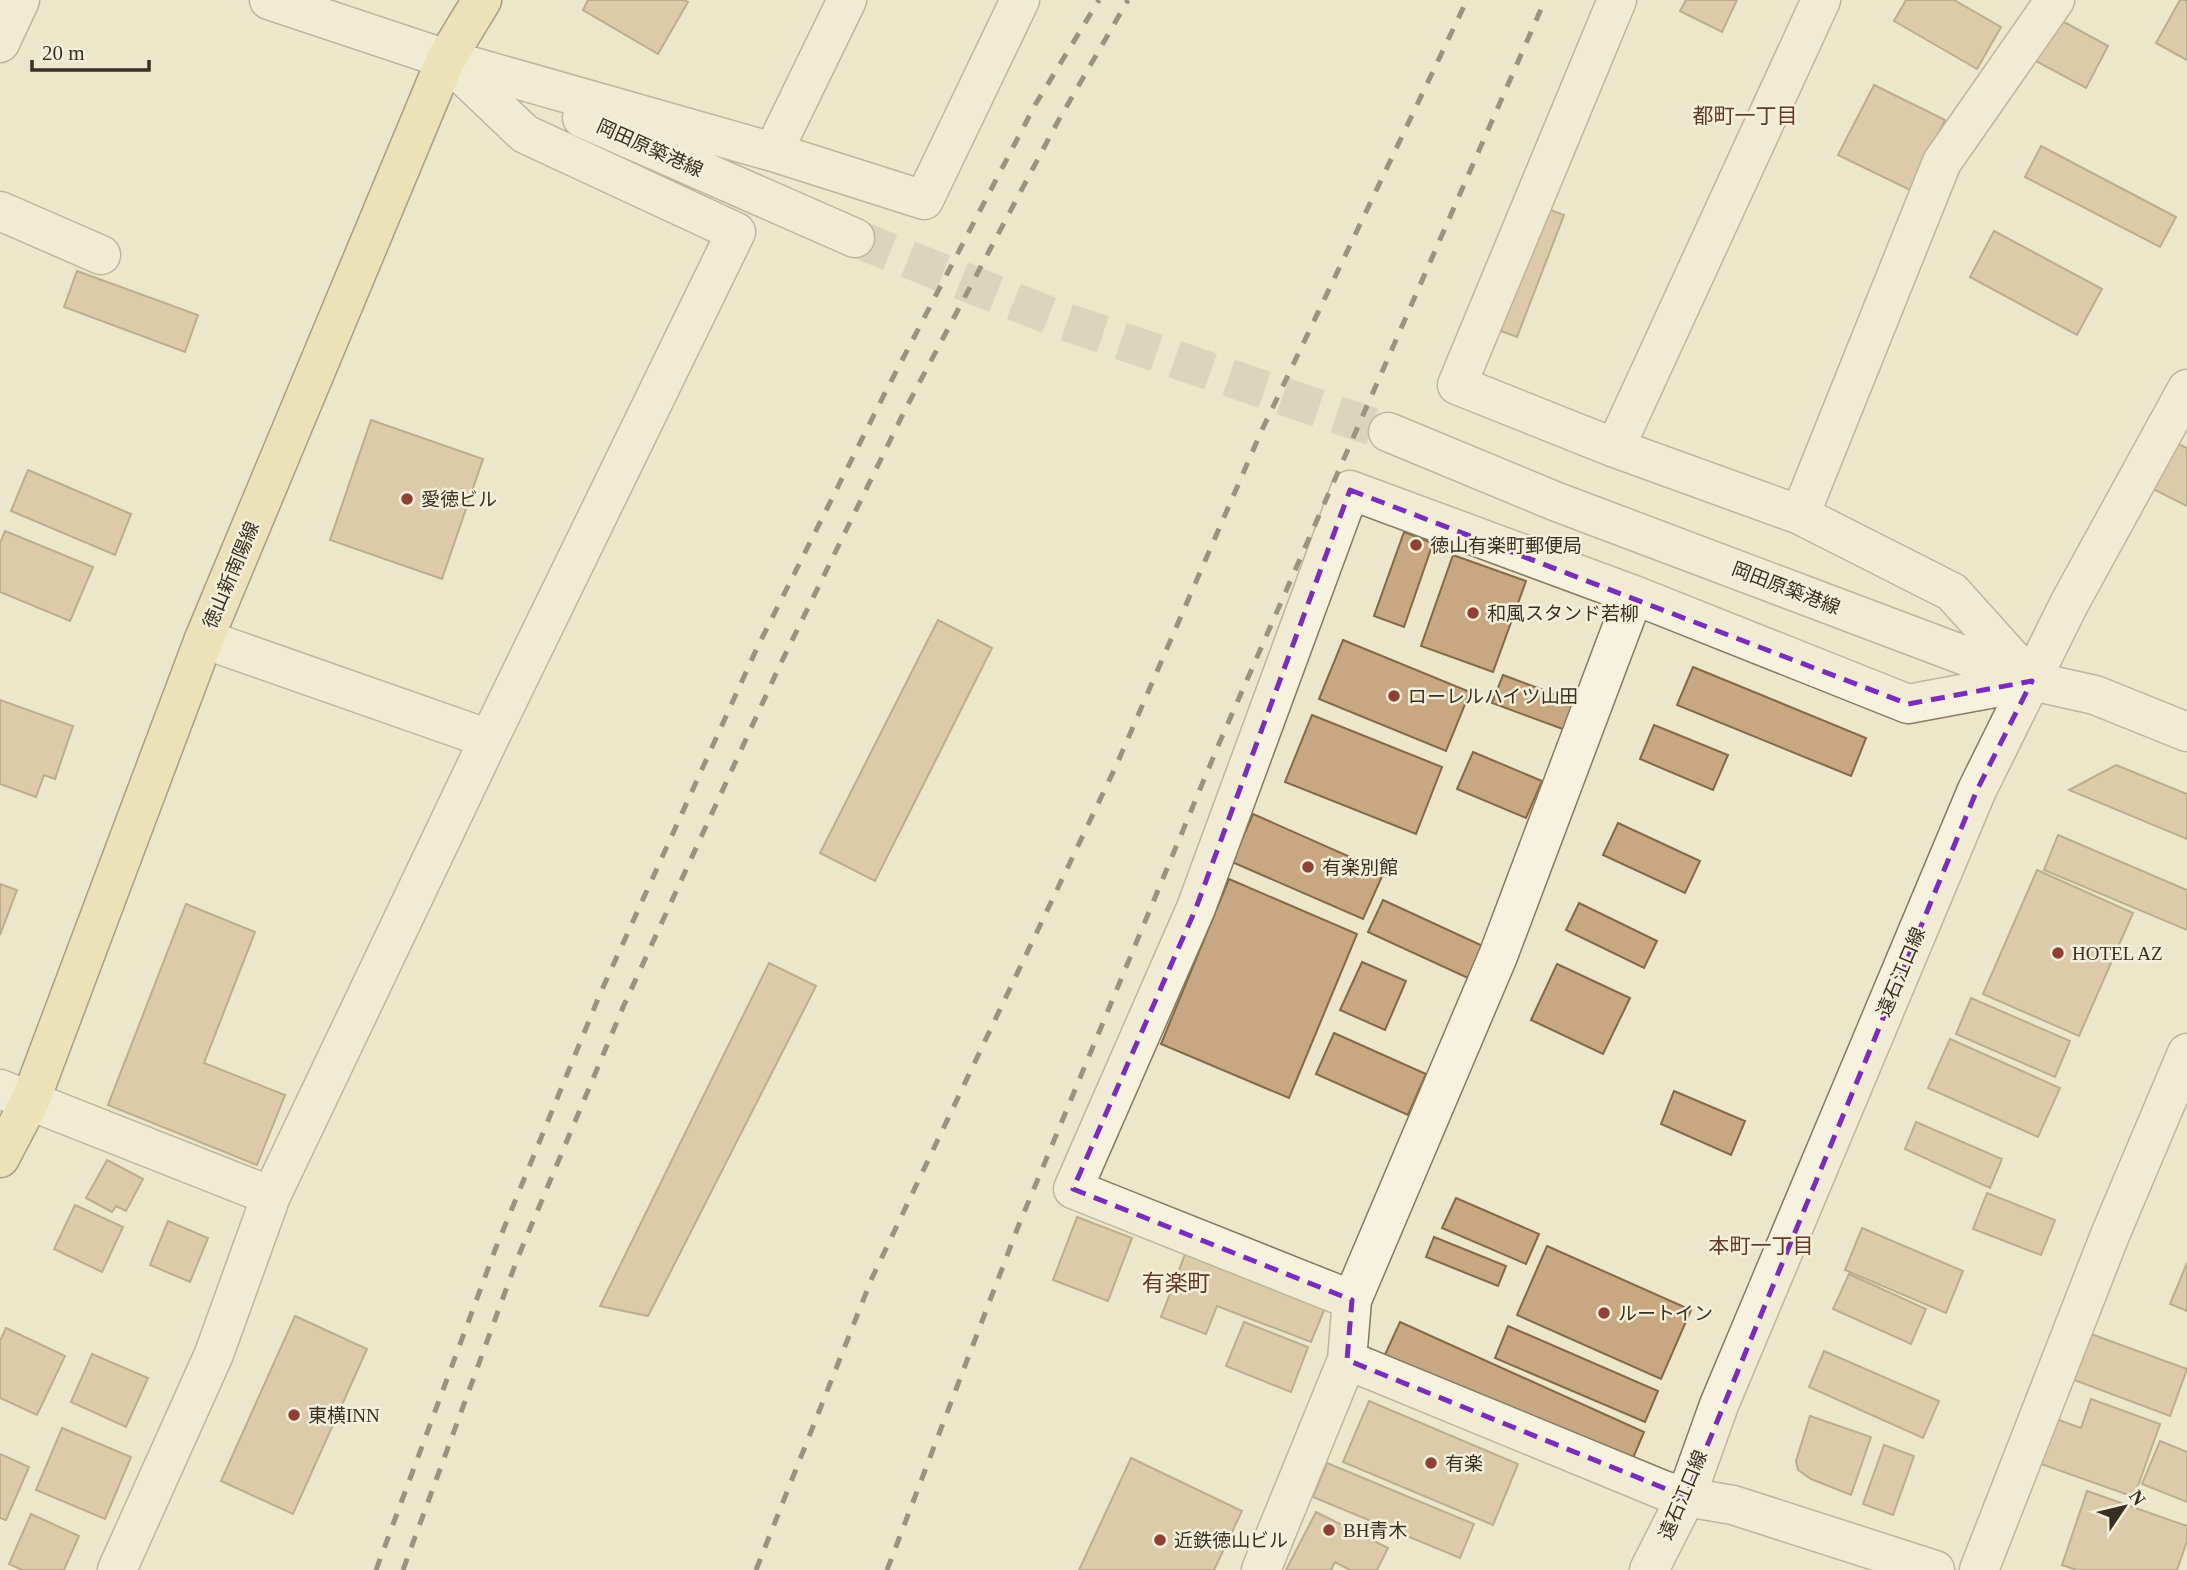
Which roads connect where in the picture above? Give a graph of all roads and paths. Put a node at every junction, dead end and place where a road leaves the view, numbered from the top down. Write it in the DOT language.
graph roads {
  1 [pos="20,0"];
  2 [pos="270,0"];
  3 [pos="482,0"];
  4 [pos="848,0"];
  5 [pos="1020,0"];
  6 [pos="1617,0"];
  7 [pos="1821,0"];
  8 [pos="2055,0"];
  9 [pos="0,43"];
  10 [pos="446,59"];
  11 [pos="773,152"];
  12 [pos="0,211"];
  13 [pos="855,237"];
  14 [pos="102,255"];
  15 [pos="2187,389"];
  16 [pos="1388,432"];
  17 [pos="1615,448"];
  18 [pos="1800,515"];
  19 [pos="1634,595"];
  20 [pos="204,639"];
  21 [pos="2032,681"];
  22 [pos="2187,733"];
  23 [pos="489,739"];
  24 [pos="2187,1053"];
  25 [pos="15,1094"];
  26 [pos="0,1158"];
  27 [pos="271,1196"];
  28 [pos="1352,1300"];
  29 [pos="1347,1360"];
  30 [pos="1686,1497"];
  31 [pos="117,1570"];
  32 [pos="1261,1570"];
  33 [pos="1649,1570"];
  34 [pos="1935,1570"];
  35 [pos="1979,1570"];
  1 -- 9 [label="street"];
  2 -- 10 [label="street"];
  3 -- 10 [label="main road, 徳山新南陽線"];
  4 -- 11 [label="street"];
  5 -- 11 [label="street"];
  6 -- 17 [label="street"];
  7 -- 17 [label="street"];
  8 -- 18 [label="street"];
  10 -- 11 [label="street"];
  10 -- 13 [label="street, 岡田原築港線"];
  10 -- 20 [label="main road, 徳山新南陽線"];
  10 -- 23 [label="street"];
  12 -- 14 [label="street"];
  15 -- 21 [label="street, 遠石江口線"];
  16 -- 21 [label="street, 岡田原築港線"];
  17 -- 18 [label="street"];
  18 -- 21 [label="street"];
  19 -- 21 [label="street"];
  19 -- 28 [label="street"];
  19 -- 28 [label="street"];
  20 -- 23 [label="street"];
  20 -- 25 [label="main road, 徳山新南陽線"];
  21 -- 22 [label="street, 岡田原築港線"];
  21 -- 30 [label="street, 遠石江口線"];
  23 -- 27 [label="street"];
  24 -- 35 [label="street"];
  25 -- 26 [label="main road, 徳山新南陽線"];
  25 -- 27 [label="street"];
  27 -- 31 [label="street"];
  28 -- 29 [label="street"];
  29 -- 30 [label="street"];
  29 -- 32 [label="street"];
  30 -- 33 [label="street, 遠石江口線"];
  30 -- 34 [label="street"];
}
